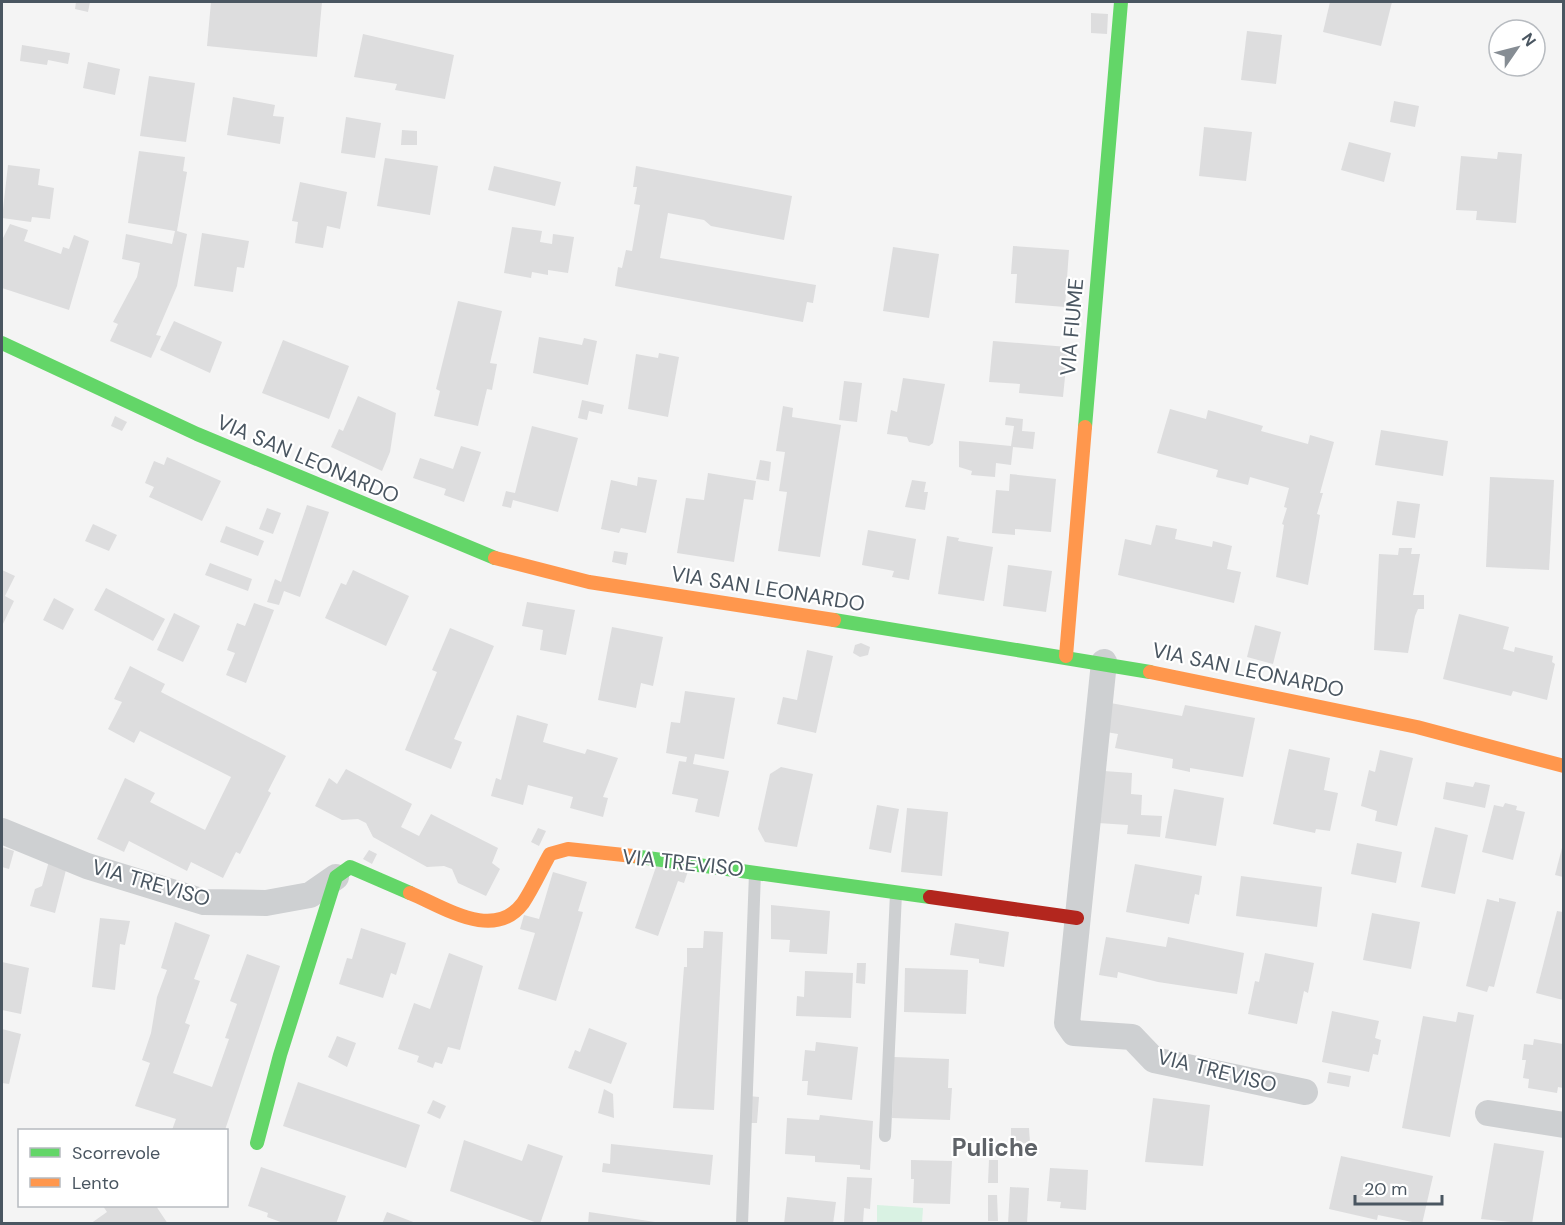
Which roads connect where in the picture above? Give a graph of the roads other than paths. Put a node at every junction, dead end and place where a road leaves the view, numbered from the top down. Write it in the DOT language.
graph roads {
  1 [pos="1121,2"];
  2 [pos="2,342"];
  3 [pos="1066,656"];
  4 [pos="1104,662"];
  5 [pos="1563,765"];
  6 [pos="2,831"];
  7 [pos="755,872"];
  8 [pos="336,877"];
  9 [pos="896,892"];
  10 [pos="1077,918"];
  11 [pos="1305,1092"];
  12 [pos="1488,1113"];
  13 [pos="1563,1125"];
  14 [pos="885,1136"];
  15 [pos="257,1143"];
  16 [pos="742,1224"];
  1 -- 3 [label="street, VIA FIUME"];
  2 -- 3 [label="street, VIA SAN LEONARDO"];
  3 -- 4 [label="street, VIA SAN LEONARDO"];
  4 -- 5 [label="street, VIA SAN LEONARDO"];
  4 -- 10 [label="street, VIA TREVISO"];
  6 -- 8 [label="street, VIA TREVISO"];
  7 -- 8 [label="street, VIA TREVISO"];
  7 -- 9 [label="street, VIA TREVISO"];
  7 -- 16 [label="lane"];
  8 -- 15 [label="street"];
  9 -- 10 [label="street, VIA TREVISO"];
  9 -- 14 [label="lane"];
  10 -- 11 [label="street, VIA TREVISO"];
  12 -- 13 [label="street"];
}
